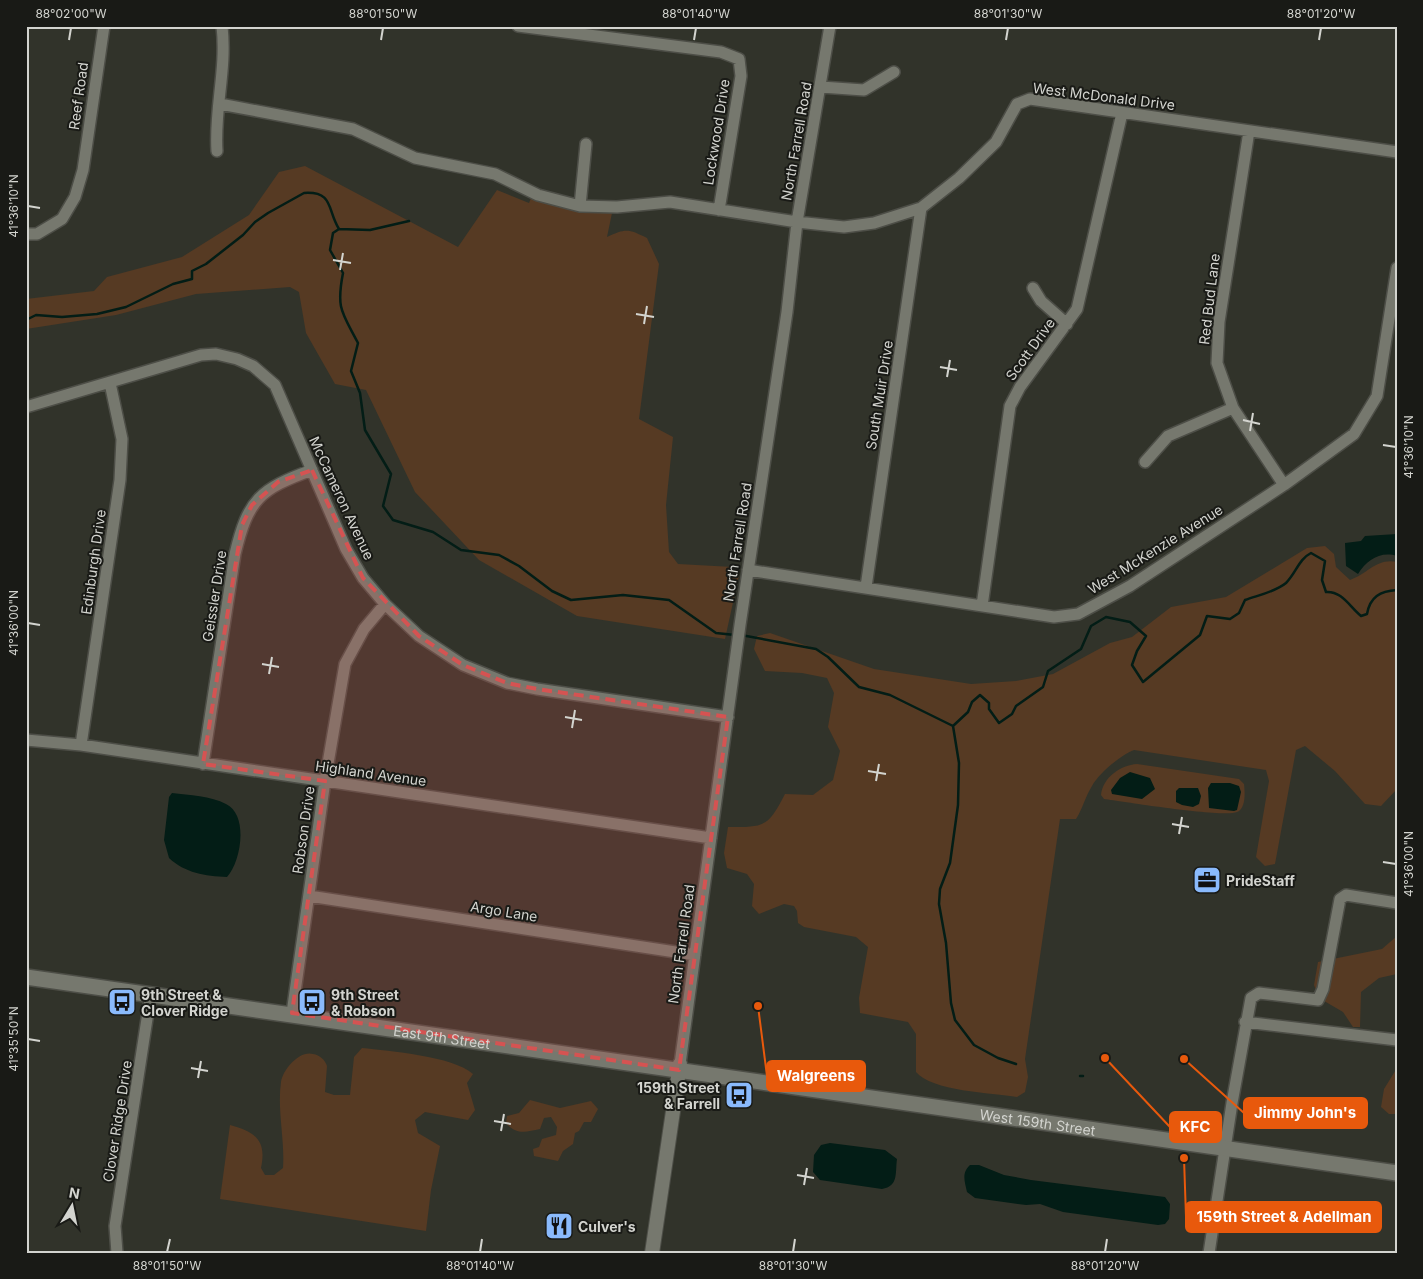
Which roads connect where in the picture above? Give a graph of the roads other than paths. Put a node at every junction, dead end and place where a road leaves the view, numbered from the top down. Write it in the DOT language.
graph roads {
  1 [pos="104,26"];
  2 [pos="222,26"];
  3 [pos="518,26"];
  4 [pos="830,26"];
  5 [pos="894,72"];
  6 [pos="821,87"];
  7 [pos="220,104"];
  8 [pos="1122,114"];
  9 [pos="1250,130"];
  10 [pos="586,144"];
  11 [pos="218,151"];
  12 [pos="1397,152"];
  13 [pos="580,206"];
  14 [pos="921,208"];
  15 [pos="719,210"];
  16 [pos="797,222"];
  17 [pos="26,234"];
  18 [pos="1397,268"];
  19 [pos="1033,288"];
  20 [pos="1067,324"];
  21 [pos="110,383"];
  22 [pos="26,408"];
  23 [pos="1233,408"];
  24 [pos="1145,462"];
  25 [pos="312,470"];
  26 [pos="1284,485"];
  27 [pos="748,570"];
  28 [pos="866,587"];
  29 [pos="385,604"];
  30 [pos="982,606"];
  31 [pos="728,717"];
  32 [pos="26,740"];
  33 [pos="80,745"];
  34 [pos="203,764"];
  35 [pos="325,781"];
  36 [pos="711,838"];
  37 [pos="309,896"];
  38 [pos="1397,902"];
  39 [pos="695,955"];
  40 [pos="26,977"];
  41 [pos="151,993"];
  42 [pos="292,1013"];
  43 [pos="1245,1022"];
  44 [pos="1397,1040"];
  45 [pos="679,1067"];
  46 [pos="1225,1149"];
  47 [pos="1397,1173"];
  48 [pos="117,1253"];
  49 [pos="652,1253"];
  50 [pos="1209,1253"];
  1 -- 17 [label="street, Reef Road"];
  2 -- 7 [label="street"];
  3 -- 15 [label="street, Lockwood Drive"];
  4 -- 6 [label="street, North Farrell Road"];
  5 -- 6 [label="street"];
  6 -- 16 [label="street, North Farrell Road"];
  7 -- 11 [label="street"];
  7 -- 13 [label="street, West McDonald Drive"];
  8 -- 9 [label="street, West McDonald Drive"];
  8 -- 14 [label="street, West McDonald Drive"];
  8 -- 20 [label="street, Scott Drive"];
  9 -- 12 [label="street, West McDonald Drive"];
  9 -- 23 [label="street, Red Bud Lane"];
  10 -- 13 [label="street"];
  13 -- 15 [label="street, West McDonald Drive"];
  14 -- 16 [label="street, West McDonald Drive"];
  14 -- 28 [label="street, South Muir Drive"];
  15 -- 16 [label="street, West McDonald Drive"];
  16 -- 27 [label="street, North Farrell Road"];
  18 -- 26 [label="street, West McKenzie Avenue"];
  19 -- 20 [label="street"];
  20 -- 30 [label="street, Scott Drive"];
  21 -- 22 [label="street, McCameron Avenue"];
  21 -- 25 [label="street, McCameron Avenue"];
  21 -- 33 [label="street, Edinburgh Drive"];
  23 -- 24 [label="street"];
  23 -- 26 [label="street, Red Bud Lane"];
  25 -- 29 [label="street, McCameron Avenue"];
  25 -- 34 [label="street, Geissler Drive"];
  26 -- 30 [label="street, West McKenzie Avenue"];
  27 -- 28 [label="street, West McKenzie Avenue"];
  27 -- 31 [label="street, North Farrell Road"];
  28 -- 30 [label="street, West McKenzie Avenue"];
  29 -- 31 [label="street, McCameron Avenue"];
  29 -- 35 [label="street, Robson Drive"];
  31 -- 36 [label="street, North Farrell Road"];
  32 -- 33 [label="street, Highland Avenue"];
  33 -- 34 [label="street, Highland Avenue"];
  34 -- 35 [label="street, Highland Avenue"];
  35 -- 36 [label="street, Highland Avenue"];
  35 -- 37 [label="street, Robson Drive"];
  36 -- 39 [label="street, North Farrell Road"];
  37 -- 39 [label="street, Argo Lane"];
  37 -- 42 [label="street, Robson Drive"];
  38 -- 43 [label="street"];
  39 -- 45 [label="street, North Farrell Road"];
  40 -- 41 [label="main road, East 9th Street"];
  41 -- 42 [label="main road, East 9th Street"];
  41 -- 48 [label="street, Clover Ridge Drive"];
  42 -- 45 [label="main road, East 9th Street"];
  43 -- 44 [label="street"];
  43 -- 46 [label="street"];
  45 -- 46 [label="main road, West 159th Street"];
  45 -- 49 [label="street"];
  46 -- 47 [label="main road, West 159th Street"];
  46 -- 50 [label="street"];
}
